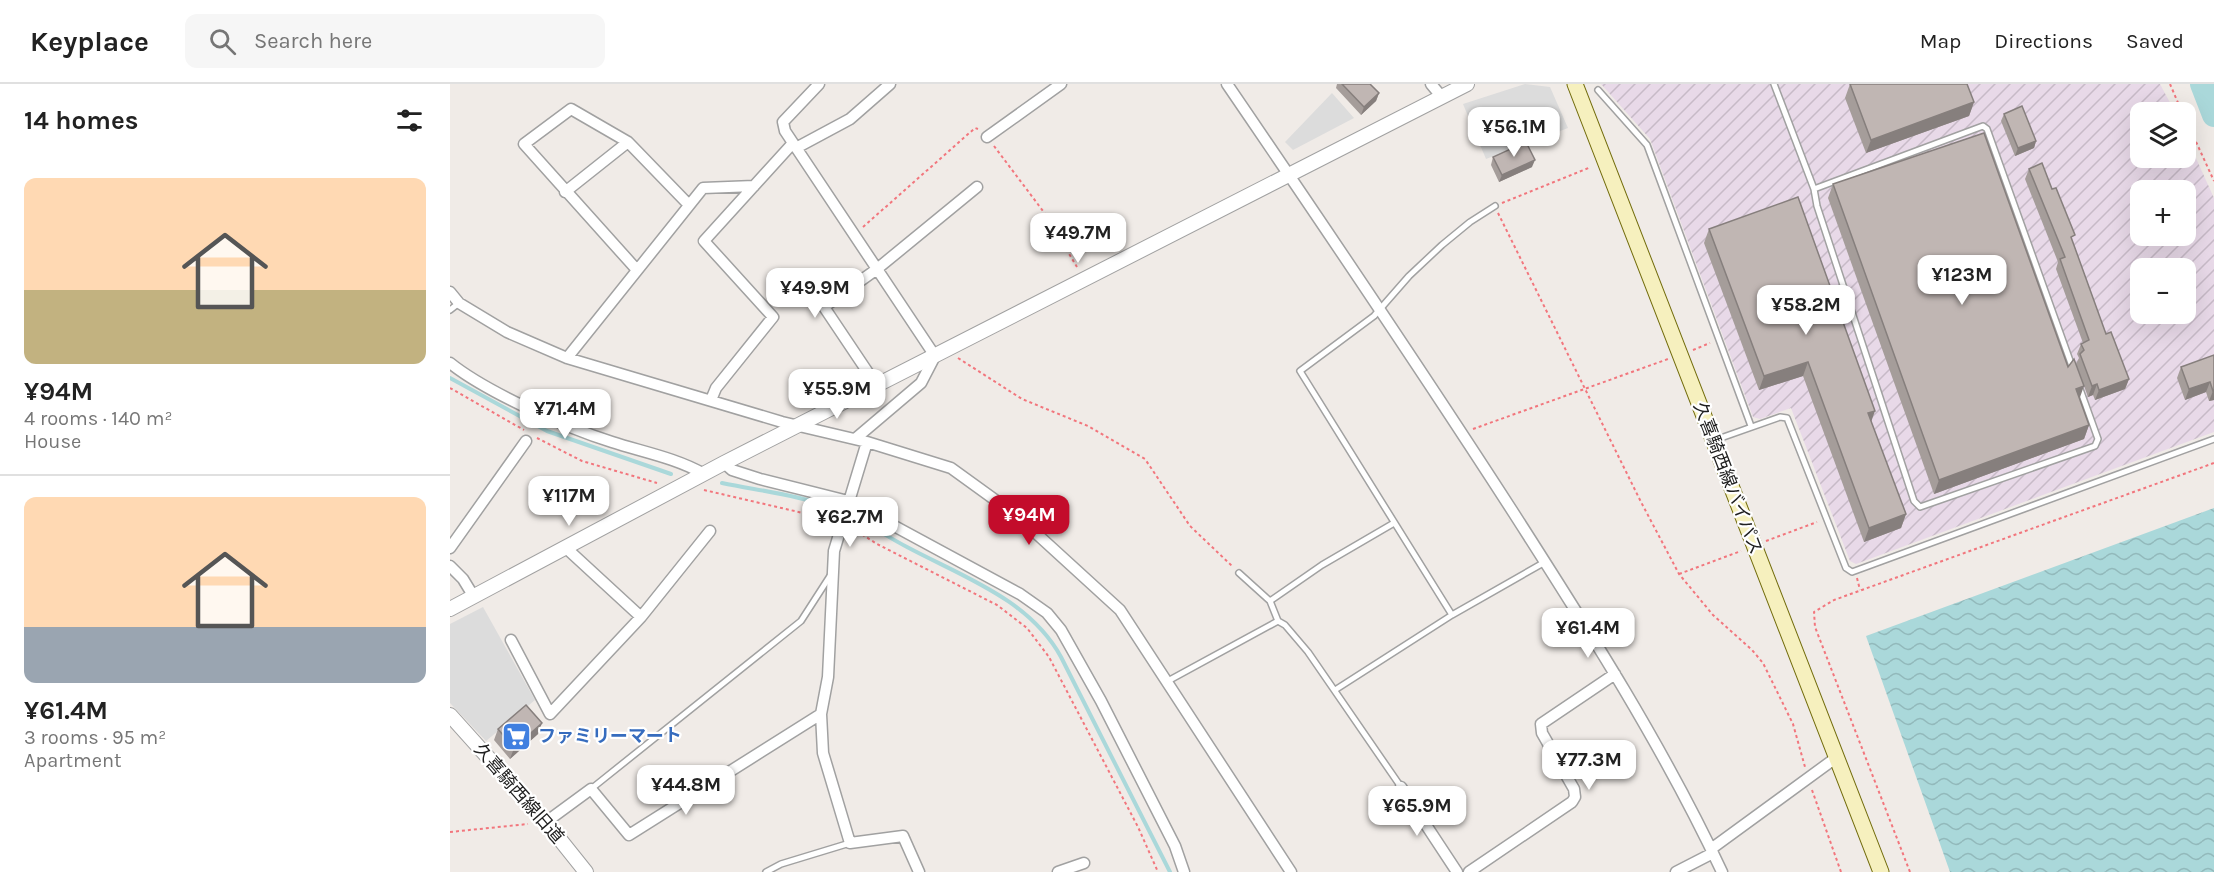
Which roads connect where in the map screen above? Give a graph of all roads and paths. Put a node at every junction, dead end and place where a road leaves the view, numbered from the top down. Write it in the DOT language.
graph roads {
  1 [pos="819,84"];
  2 [pos="890,84"];
  3 [pos="1061,84"];
  4 [pos="1227,84"];
  5 [pos="1431,84"];
  6 [pos="1467,84"];
  7 [pos="1575,84"];
  8 [pos="1774,84"];
  9 [pos="2170,84"];
  10 [pos="1598,90"];
  11 [pos="1440,96"];
  12 [pos="2178,102"];
  13 [pos="987,137"];
  14 [pos="628,142"];
  15 [pos="2196,142"];
  16 [pos="795,146"];
  17 [pos="1605,161"];
  18 [pos="1289,176"];
  19 [pos="2214,181"];
  20 [pos="754,186"];
  21 [pos="977,187"];
  22 [pos="1814,189"];
  23 [pos="565,192"];
  24 [pos="689,205"];
  25 [pos="1496,206"];
  26 [pos="877,269"];
  27 [pos="637,270"];
  28 [pos="450,292"];
  29 [pos="454,307"];
  30 [pos="1380,310"];
  31 [pos="1719,340"];
  32 [pos="940,353"];
  33 [pos="1680,354"];
  34 [pos="567,358"];
  35 [pos="450,363"];
  36 [pos="2074,373"];
  37 [pos="2078,384"];
  38 [pos="877,386"];
  39 [pos="450,388"];
  40 [pos="1584,388"];
  41 [pos="711,400"];
  42 [pos="800,426"];
  43 [pos="1751,426"];
  44 [pos="1462,434"];
  45 [pos="855,439"];
  46 [pos="2214,439"];
  47 [pos="526,441"];
  48 [pos="1714,441"];
  49 [pos="867,442"];
  50 [pos="2214,463"];
  51 [pos="724,464"];
  52 [pos="702,481"];
  53 [pos="663,487"];
  54 [pos="848,501"];
  55 [pos="829,519"];
  56 [pos="1394,523"];
  57 [pos="853,528"];
  58 [pos="710,531"];
  59 [pos="565,547"];
  60 [pos="450,548"];
  61 [pos="1545,562"];
  62 [pos="450,566"];
  63 [pos="832,573"];
  64 [pos="1239,573"];
  65 [pos="474,597"];
  66 [pos="1270,601"];
  67 [pos="450,609"];
  68 [pos="1452,615"];
  69 [pos="641,617"];
  70 [pos="1278,621"];
  71 [pos="511,640"];
  72 [pos="1615,674"];
  73 [pos="1165,682"];
  74 [pos="1335,690"];
  75 [pos="821,714"];
  76 [pos="450,715"];
  77 [pos="1837,757"];
  78 [pos="1809,779"];
  79 [pos="1401,787"];
  80 [pos="591,789"];
  81 [pos="546,822"];
  82 [pos="450,832"];
  83 [pos="850,843"];
  84 [pos="1712,851"];
  85 [pos="1084,863"];
  86 [pos="586,872"];
  87 [pos="766,872"];
  88 [pos="919,872"];
  89 [pos="1058,872"];
  90 [pos="1158,872"];
  91 [pos="1184,872"];
  92 [pos="1291,872"];
  93 [pos="1457,872"];
  94 [pos="1469,872"];
  95 [pos="1676,872"];
  96 [pos="1722,872"];
  97 [pos="1841,872"];
  98 [pos="1881,872"];
  99 [pos="1910,872"];
  1 -- 16 [label="street"];
  2 -- 16 [label="street"];
  3 -- 13 [label="street"];
  4 -- 18 [label="street"];
  5 -- 11 [label="street"];
  6 -- 11 [label="street"];
  7 -- 17 [label="main road, 久喜騎西線バイパス"];
  8 -- 22 [label="lane"];
  9 -- 12 [label="path"];
  10 -- 31 [label="lane"];
  11 -- 18 [label="street"];
  14 -- 23 [label="street"];
  14 -- 23 [label="street"];
  14 -- 24 [label="street"];
  15 -- 19 [label="path"];
  16 -- 20 [label="street"];
  16 -- 26 [label="street"];
  17 -- 25 [label="path"];
  17 -- 33 [label="main road, 久喜騎西線バイパス"];
  18 -- 30 [label="street"];
  18 -- 32 [label="street"];
  20 -- 24 [label="street"];
  20 -- 41 [label="street"];
  21 -- 26 [label="street"];
  22 -- 36 [label="lane"];
  22 -- 37 [label="lane"];
  23 -- 27 [label="street"];
  24 -- 27 [label="street"];
  25 -- 30 [label="lane"];
  25 -- 40 [label="path"];
  26 -- 32 [label="street"];
  26 -- 38 [label="street"];
  27 -- 34 [label="street"];
  28 -- 29 [label="street"];
  29 -- 34 [label="street"];
  30 -- 44 [label="street"];
  30 -- 56 [label="lane"];
  31 -- 33 [label="path"];
  31 -- 43 [label="lane"];
  32 -- 38 [label="street"];
  32 -- 45 [label="street"];
  32 -- 64 [label="path"];
  33 -- 40 [label="path"];
  33 -- 48 [label="main road, 久喜騎西線バイパス"];
  34 -- 41 [label="street"];
  35 -- 52 [label="street"];
  38 -- 42 [label="street"];
  39 -- 53 [label="path"];
  40 -- 44 [label="path"];
  40 -- 78 [label="path"];
  41 -- 42 [label="street"];
  42 -- 45 [label="street"];
  42 -- 51 [label="street"];
  43 -- 46 [label="lane"];
  43 -- 48 [label="lane"];
  44 -- 61 [label="street"];
  45 -- 49 [label="street"];
  47 -- 60 [label="street"];
  48 -- 77 [label="main road, 久喜騎西線バイパス"];
  49 -- 54 [label="street"];
  49 -- 73 [label="street"];
  50 -- 99 [label="path"];
  51 -- 52 [label="street"];
  51 -- 54 [label="street"];
  52 -- 55 [label="path"];
  52 -- 59 [label="street"];
  54 -- 63 [label="street"];
  54 -- 91 [label="street"];
  56 -- 66 [label="lane"];
  56 -- 68 [label="lane"];
  57 -- 90 [label="path"];
  58 -- 69 [label="street"];
  59 -- 65 [label="street"];
  59 -- 69 [label="street"];
  61 -- 68 [label="lane"];
  61 -- 72 [label="street"];
  62 -- 65 [label="street"];
  63 -- 75 [label="street"];
  63 -- 80 [label="lane"];
  64 -- 66 [label="lane"];
  65 -- 67 [label="street"];
  66 -- 70 [label="lane"];
  68 -- 74 [label="lane"];
  69 -- 71 [label="street"];
  70 -- 73 [label="lane"];
  70 -- 74 [label="lane"];
  72 -- 84 [label="street"];
  72 -- 94 [label="street"];
  73 -- 92 [label="street"];
  74 -- 79 [label="lane"];
  75 -- 80 [label="street"];
  75 -- 83 [label="street"];
  76 -- 81 [label="street, 久喜騎西線旧道"];
  77 -- 78 [label="street"];
  77 -- 98 [label="main road, 久喜騎西線バイパス"];
  78 -- 84 [label="street"];
  78 -- 97 [label="path"];
  79 -- 93 [label="street"];
  80 -- 81 [label="street"];
  81 -- 82 [label="path"];
  81 -- 86 [label="street, 久喜騎西線旧道"];
  83 -- 87 [label="lane"];
  83 -- 88 [label="street"];
  84 -- 95 [label="street"];
  84 -- 96 [label="street"];
  85 -- 89 [label="street"];
}
